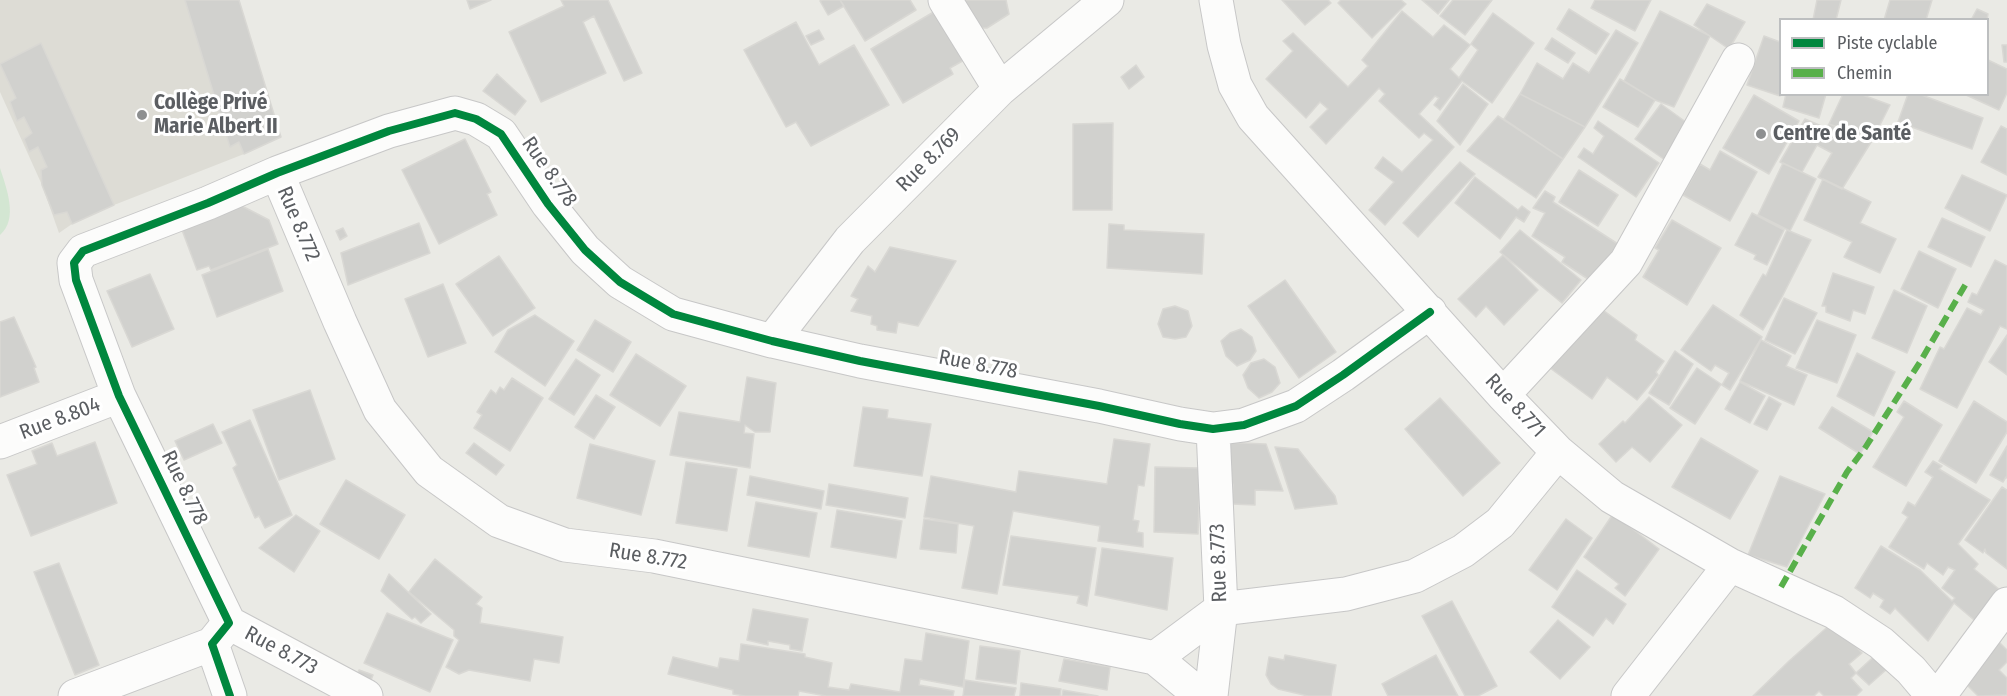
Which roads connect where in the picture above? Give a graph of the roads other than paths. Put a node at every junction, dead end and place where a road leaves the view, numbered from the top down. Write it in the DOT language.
graph roads {
  1 [pos="945,0"];
  2 [pos="1107,0"];
  3 [pos="1216,0"];
  4 [pos="1738,60"];
  5 [pos="1000,89"];
  6 [pos="277,173"];
  7 [pos="1430,312"];
  8 [pos="772,341"];
  9 [pos="1503,394"];
  10 [pos="119,396"];
  11 [pos="1213,429"];
  12 [pos="0,442"];
  13 [pos="1558,452"];
  14 [pos="1730,566"];
  15 [pos="2007,604"];
  16 [pos="1221,609"];
  17 [pos="221,634"];
  18 [pos="1155,658"];
  19 [pos="75,696"];
  20 [pos="230,696"];
  21 [pos="366,696"];
  22 [pos="1201,696"];
  23 [pos="1211,696"];
  24 [pos="1628,696"];
  25 [pos="1933,696"];
  26 [pos="1939,696"];
  1 -- 5 [label="street"];
  2 -- 5 [label="street, Rue 8.769"];
  3 -- 7 [label="street, Rue 8.771"];
  4 -- 9 [label="street"];
  5 -- 8 [label="street, Rue 8.769"];
  6 -- 8 [label="street, Rue 8.778"];
  6 -- 10 [label="street, Rue 8.778"];
  6 -- 18 [label="street, Rue 8.772"];
  7 -- 9 [label="street, Rue 8.771"];
  7 -- 11 [label="street, Rue 8.778"];
  8 -- 11 [label="street, Rue 8.778"];
  9 -- 13 [label="street, Rue 8.771"];
  10 -- 12 [label="street, Rue 8.804"];
  10 -- 17 [label="street, Rue 8.778"];
  11 -- 16 [label="street, Rue 8.773"];
  13 -- 14 [label="street, Rue 8.771"];
  13 -- 16 [label="street"];
  14 -- 24 [label="street"];
  14 -- 25 [label="street, Rue 8.771"];
  15 -- 26 [label="street"];
  16 -- 18 [label="street"];
  16 -- 23 [label="street, Rue 8.773"];
  17 -- 19 [label="street"];
  17 -- 20 [label="street, Rue 8.778"];
  17 -- 21 [label="street, Rue 8.773"];
  18 -- 22 [label="street, Rue 8.772"];
}
